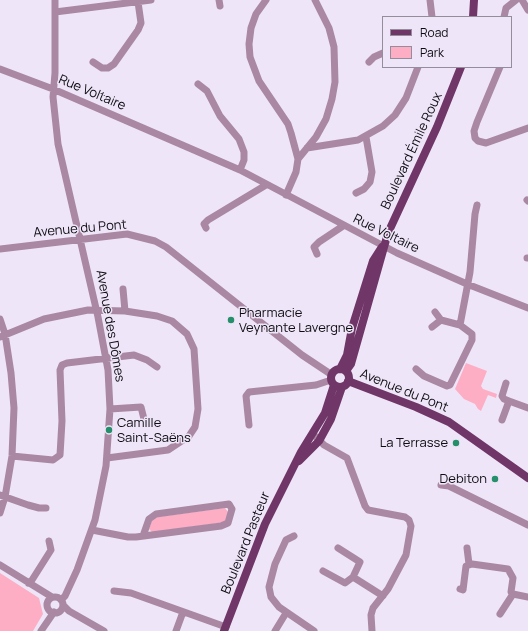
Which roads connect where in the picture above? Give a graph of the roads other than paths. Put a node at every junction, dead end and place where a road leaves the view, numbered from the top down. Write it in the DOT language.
graph roads {
  1 [pos="55,0"];
  2 [pos="151,0"];
  3 [pos="266,0"];
  4 [pos="315,0"];
  5 [pos="430,0"];
  6 [pos="474,0"];
  7 [pos="516,0"];
  8 [pos="522,0"];
  9 [pos="138,2"];
  10 [pos="528,10"];
  11 [pos="55,12"];
  12 [pos="432,16"];
  13 [pos="473,16"];
  14 [pos="504,16"];
  15 [pos="382,53"];
  16 [pos="93,62"];
  17 [pos="369,62"];
  18 [pos="418,68"];
  19 [pos="462,68"];
  20 [pos="500,68"];
  21 [pos="0,69"];
  22 [pos="198,84"];
  23 [pos="53,89"];
  24 [pos="68,96"];
  25 [pos="54,107"];
  26 [pos="528,128"];
  27 [pos="366,137"];
  28 [pos="307,148"];
  29 [pos="298,159"];
  30 [pos="240,170"];
  31 [pos="266,185"];
  32 [pos="356,194"];
  33 [pos="286,195"];
  34 [pos="478,205"];
  35 [pos="343,226"];
  36 [pos="206,228"];
  37 [pos="80,240"];
  38 [pos="383,245"];
  39 [pos="0,249"];
  40 [pos="316,254"];
  41 [pos="467,284"];
  42 [pos="123,289"];
  43 [pos="528,308"];
  44 [pos="97,310"];
  45 [pos="125,311"];
  46 [pos="435,312"];
  47 [pos="0,318"];
  48 [pos="441,320"];
  49 [pos="460,325"];
  50 [pos="432,327"];
  51 [pos="2,336"];
  52 [pos="106,358"];
  53 [pos="157,367"];
  54 [pos="416,369"];
  55 [pos="343,370"];
  56 [pos="338,381"];
  57 [pos="506,383"];
  58 [pos="509,401"];
  59 [pos="528,408"];
  60 [pos="110,409"];
  61 [pos="144,419"];
  62 [pos="502,420"];
  63 [pos="249,425"];
  64 [pos="313,434"];
  65 [pos="319,441"];
  66 [pos="12,456"];
  67 [pos="107,458"];
  68 [pos="294,466"];
  69 [pos="528,478"];
  70 [pos="441,485"];
  71 [pos="2,496"];
  72 [pos="46,508"];
  73 [pos="0,513"];
  74 [pos="528,525"];
  75 [pos="92,530"];
  76 [pos="143,536"];
  77 [pos="294,536"];
  78 [pos="49,541"];
  79 [pos="338,548"];
  80 [pos="467,548"];
  81 [pos="469,564"];
  82 [pos="1,567"];
  83 [pos="323,571"];
  84 [pos="353,577"];
  85 [pos="28,583"];
  86 [pos="460,589"];
  87 [pos="114,591"];
  88 [pos="43,593"];
  89 [pos="513,594"];
  90 [pos="383,596"];
  91 [pos="528,597"];
  92 [pos="52,598"];
  93 [pos="47,604"];
  94 [pos="59,607"];
  95 [pos="183,612"];
  96 [pos="286,613"];
  97 [pos="500,614"];
  98 [pos="225,629"];
  99 [pos="40,631"];
  100 [pos="104,631"];
  101 [pos="176,631"];
  102 [pos="275,631"];
  103 [pos="314,631"];
  104 [pos="372,631"];
  1 -- 11 [label="street, Avenue des Dômes"];
  2 -- 9 [label="street"];
  3 -- 29 [label="street"];
  4 -- 28 [label="street"];
  5 -- 12 [label="street"];
  6 -- 13 [label="main road"];
  7 -- 14 [label="street"];
  8 -- 10 [label="street"];
  9 -- 11 [label="street"];
  9 -- 16 [label="street"];
  11 -- 23 [label="street, Avenue des Dômes"];
  15 -- 17 [label="street"];
  18 -- 27 [label="street"];
  19 -- 38 [label="main road, Boulevard Émile Roux"];
  20 -- 26 [label="street"];
  21 -- 23 [label="street, Rue Voltaire"];
  22 -- 30 [label="street"];
  23 -- 24 [label="street, Rue Voltaire"];
  23 -- 25 [label="street, Avenue des Dômes"];
  24 -- 25 [label="street"];
  24 -- 30 [label="street, Rue Voltaire"];
  25 -- 37 [label="street, Avenue des Dômes"];
  27 -- 28 [label="street"];
  27 -- 32 [label="street"];
  28 -- 29 [label="street"];
  29 -- 33 [label="street"];
  30 -- 31 [label="street, Rue Voltaire"];
  31 -- 33 [label="street, Rue Voltaire"];
  31 -- 36 [label="street"];
  33 -- 35 [label="street, Rue Voltaire"];
  34 -- 41 [label="street"];
  35 -- 38 [label="street, Rue Voltaire"];
  35 -- 40 [label="street"];
  37 -- 39 [label="street, Avenue du Pont"];
  37 -- 44 [label="street, Avenue des Dômes"];
  37 -- 56 [label="street, Avenue du Pont"];
  38 -- 41 [label="street, Rue Voltaire"];
  38 -- 55 [label="main road, Boulevard Émile Roux"];
  41 -- 43 [label="street, Rue Voltaire"];
  41 -- 49 [label="street"];
  42 -- 45 [label="street"];
  44 -- 45 [label="street"];
  44 -- 51 [label="street"];
  44 -- 52 [label="street, Avenue des Dômes"];
  45 -- 67 [label="street"];
  46 -- 48 [label="street"];
  47 -- 51 [label="street"];
  48 -- 49 [label="street"];
  48 -- 50 [label="street"];
  49 -- 54 [label="street"];
  51 -- 66 [label="street"];
  52 -- 53 [label="street"];
  52 -- 60 [label="street, Avenue des Dômes"];
  52 -- 66 [label="street"];
  55 -- 56 [label="main road"];
  55 -- 56 [label="main road"];
  56 -- 63 [label="street"];
  56 -- 64 [label="main road, Boulevard Pasteur"];
  56 -- 65 [label="main road, Boulevard Pasteur"];
  56 -- 69 [label="main road, Avenue du Pont"];
  57 -- 58 [label="street"];
  58 -- 59 [label="street"];
  58 -- 62 [label="street"];
  60 -- 61 [label="street"];
  60 -- 67 [label="street, Avenue des Dômes"];
  64 -- 65 [label="street"];
  64 -- 68 [label="main road, Boulevard Pasteur"];
  65 -- 68 [label="main road, Boulevard Pasteur"];
  65 -- 90 [label="street"];
  66 -- 71 [label="street"];
  67 -- 75 [label="street, Avenue des Dômes"];
  68 -- 98 [label="main road, Boulevard Pasteur"];
  70 -- 74 [label="street"];
  71 -- 72 [label="street"];
  71 -- 73 [label="street"];
  75 -- 76 [label="street"];
  75 -- 94 [label="street, Avenue des Dômes"];
  76 -- 76 [label="street"];
  77 -- 96 [label="street"];
  78 -- 85 [label="street"];
  79 -- 84 [label="street"];
  80 -- 81 [label="street"];
  81 -- 86 [label="street"];
  81 -- 89 [label="street"];
  82 -- 85 [label="street"];
  83 -- 84 [label="street"];
  84 -- 90 [label="street"];
  85 -- 88 [label="street"];
  87 -- 95 [label="street"];
  88 -- 92 [label="street"];
  88 -- 93 [label="street"];
  89 -- 91 [label="street"];
  89 -- 97 [label="street"];
  90 -- 104 [label="street"];
  92 -- 93 [label="street"];
  92 -- 94 [label="street"];
  93 -- 94 [label="street"];
  94 -- 99 [label="street, Avenue des Dômes"];
  94 -- 100 [label="street"];
  95 -- 98 [label="street"];
  95 -- 101 [label="street"];
  96 -- 102 [label="street"];
  96 -- 103 [label="street"];
}
